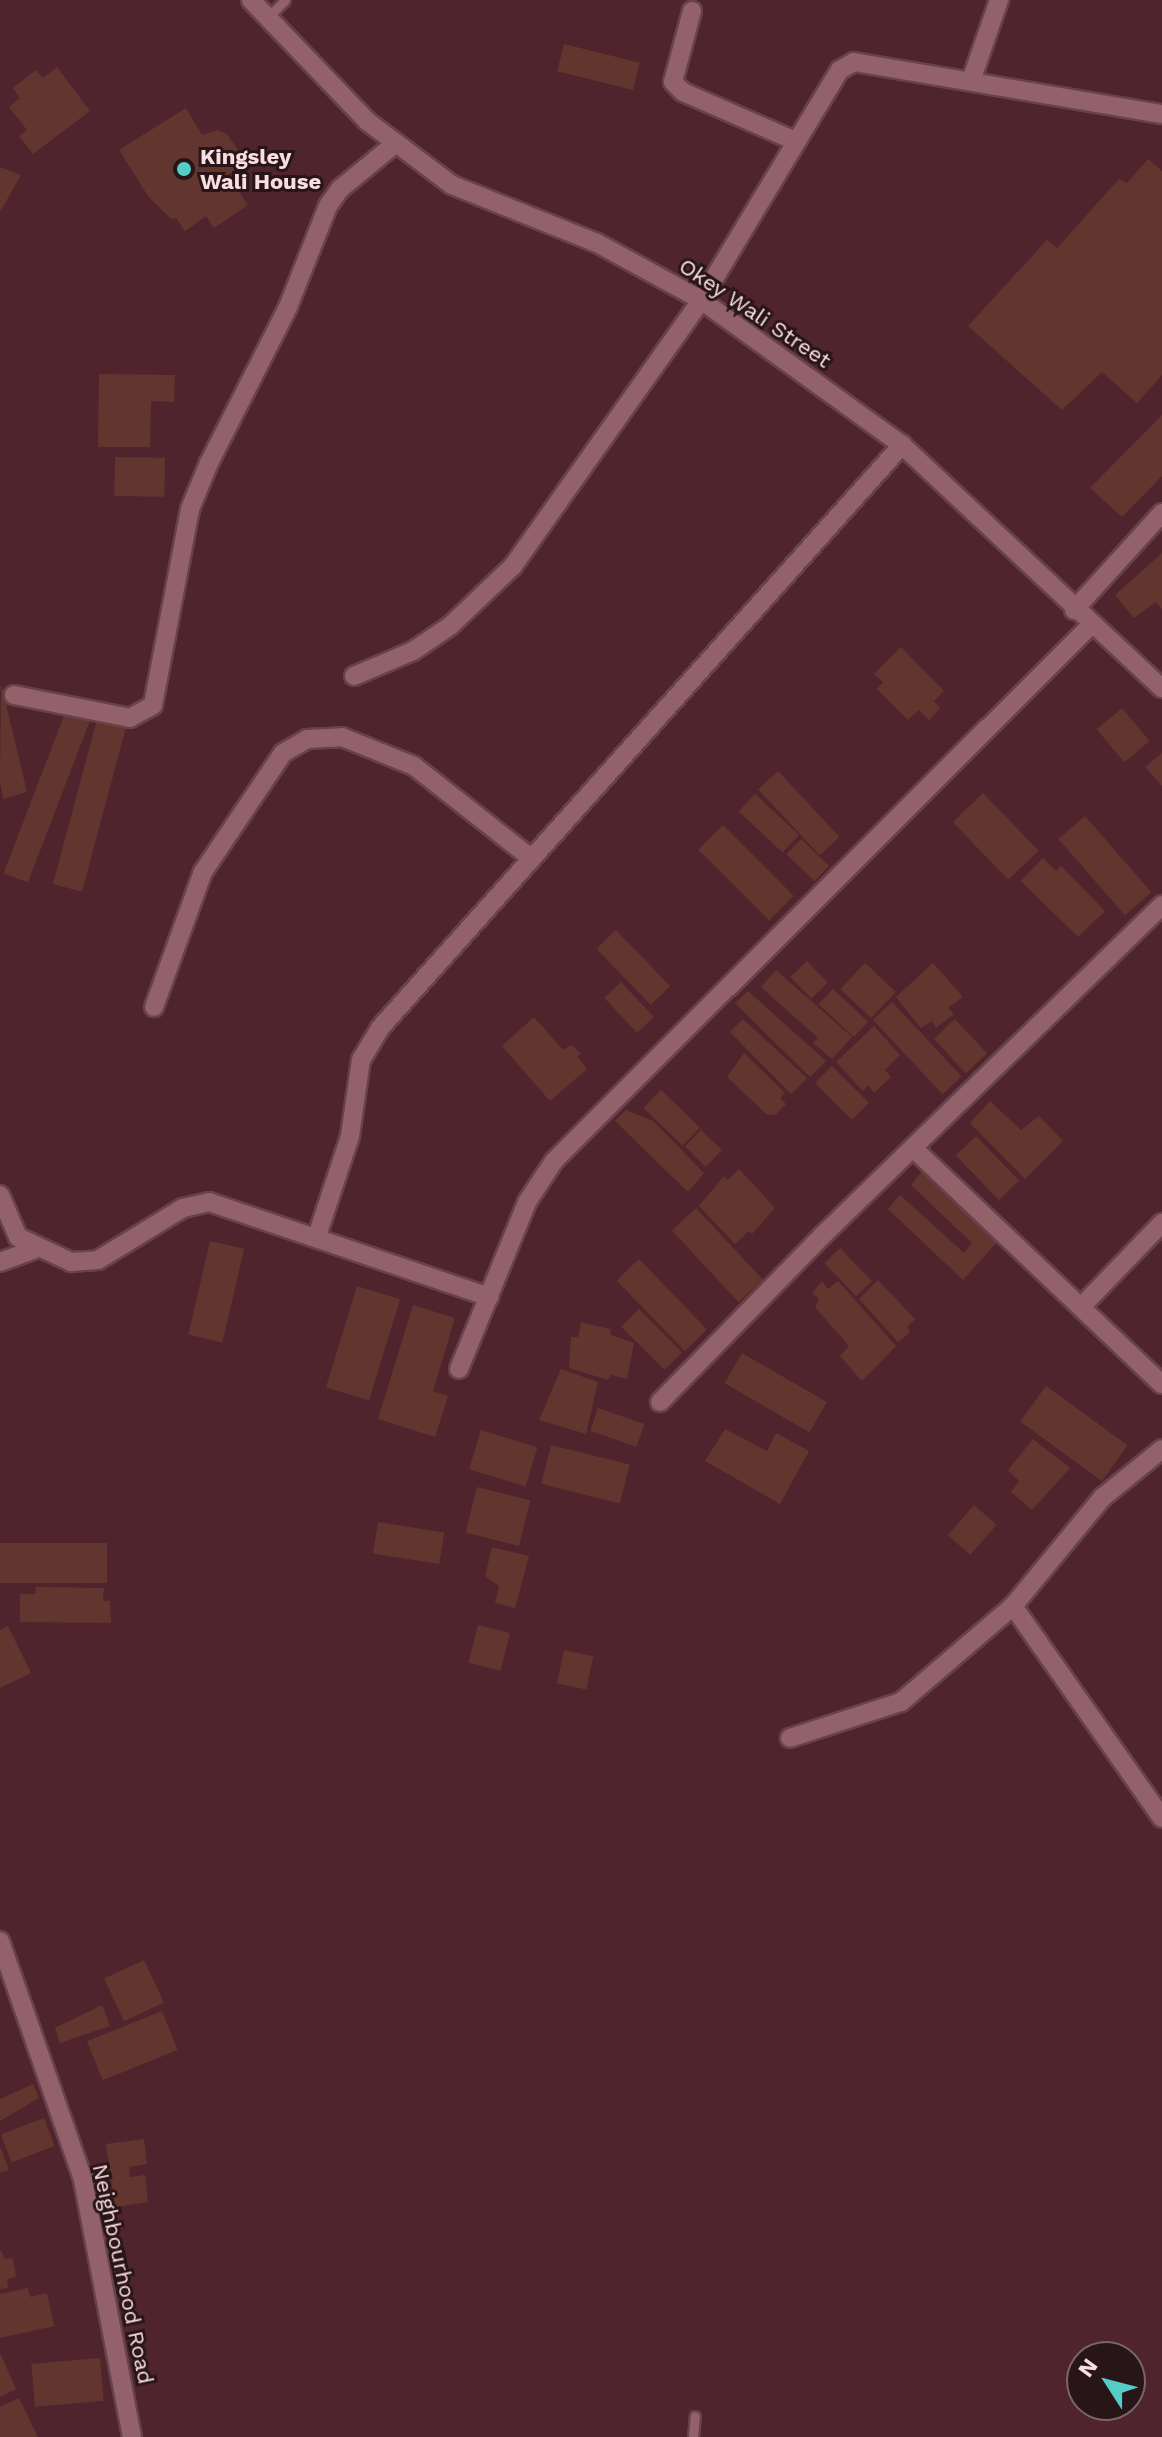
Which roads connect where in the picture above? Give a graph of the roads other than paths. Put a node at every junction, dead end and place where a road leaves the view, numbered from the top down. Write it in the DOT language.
graph roads {
  1 [pos="251,0"];
  2 [pos="285,0"];
  3 [pos="999,0"];
  4 [pos="692,11"];
  5 [pos="268,17"];
  6 [pos="972,78"];
  7 [pos="1162,114"];
  8 [pos="795,141"];
  9 [pos="396,143"];
  10 [pos="701,300"];
  11 [pos="902,445"];
  12 [pos="1160,519"];
  13 [pos="1074,610"];
  14 [pos="1091,625"];
  15 [pos="354,676"];
  16 [pos="1162,688"];
  17 [pos="14,695"];
  18 [pos="532,859"];
  19 [pos="1162,905"];
  20 [pos="154,1007"];
  21 [pos="913,1148"];
  22 [pos="0,1195"];
  23 [pos="1162,1223"];
  24 [pos="317,1236"];
  25 [pos="35,1249"];
  26 [pos="0,1262"];
  27 [pos="489,1297"];
  28 [pos="1081,1307"];
  29 [pos="459,1369"];
  30 [pos="1162,1384"];
  31 [pos="660,1402"];
  32 [pos="1162,1449"];
  33 [pos="1013,1606"];
  34 [pos="790,1738"];
  35 [pos="1162,1818"];
  36 [pos="0,1941"];
  37 [pos="695,2416"];
  38 [pos="132,2437"];
  39 [pos="693,2437"];
  1 -- 5 [label="street, Okey Wali Street"];
  2 -- 5 [label="lane"];
  3 -- 6 [label="street"];
  4 -- 8 [label="street"];
  5 -- 9 [label="street, Okey Wali Street"];
  6 -- 7 [label="street"];
  6 -- 8 [label="street"];
  8 -- 10 [label="street"];
  9 -- 10 [label="street, Okey Wali Street"];
  9 -- 17 [label="street"];
  10 -- 11 [label="street, Okey Wali Street"];
  10 -- 15 [label="street"];
  11 -- 13 [label="street, Okey Wali Street"];
  11 -- 18 [label="street"];
  12 -- 13 [label="street"];
  13 -- 14 [label="street, Okey Wali Street"];
  14 -- 16 [label="street, Okey Wali Street"];
  14 -- 27 [label="street"];
  18 -- 20 [label="street"];
  18 -- 24 [label="street"];
  19 -- 21 [label="street"];
  21 -- 28 [label="street"];
  21 -- 31 [label="street"];
  22 -- 25 [label="street"];
  23 -- 28 [label="street"];
  24 -- 25 [label="street"];
  24 -- 27 [label="street"];
  25 -- 26 [label="street"];
  27 -- 29 [label="street"];
  28 -- 30 [label="street"];
  32 -- 33 [label="street"];
  33 -- 34 [label="street"];
  33 -- 35 [label="street"];
  36 -- 38 [label="street, Neighbourhood Road"];
  37 -- 39 [label="lane"];
}
